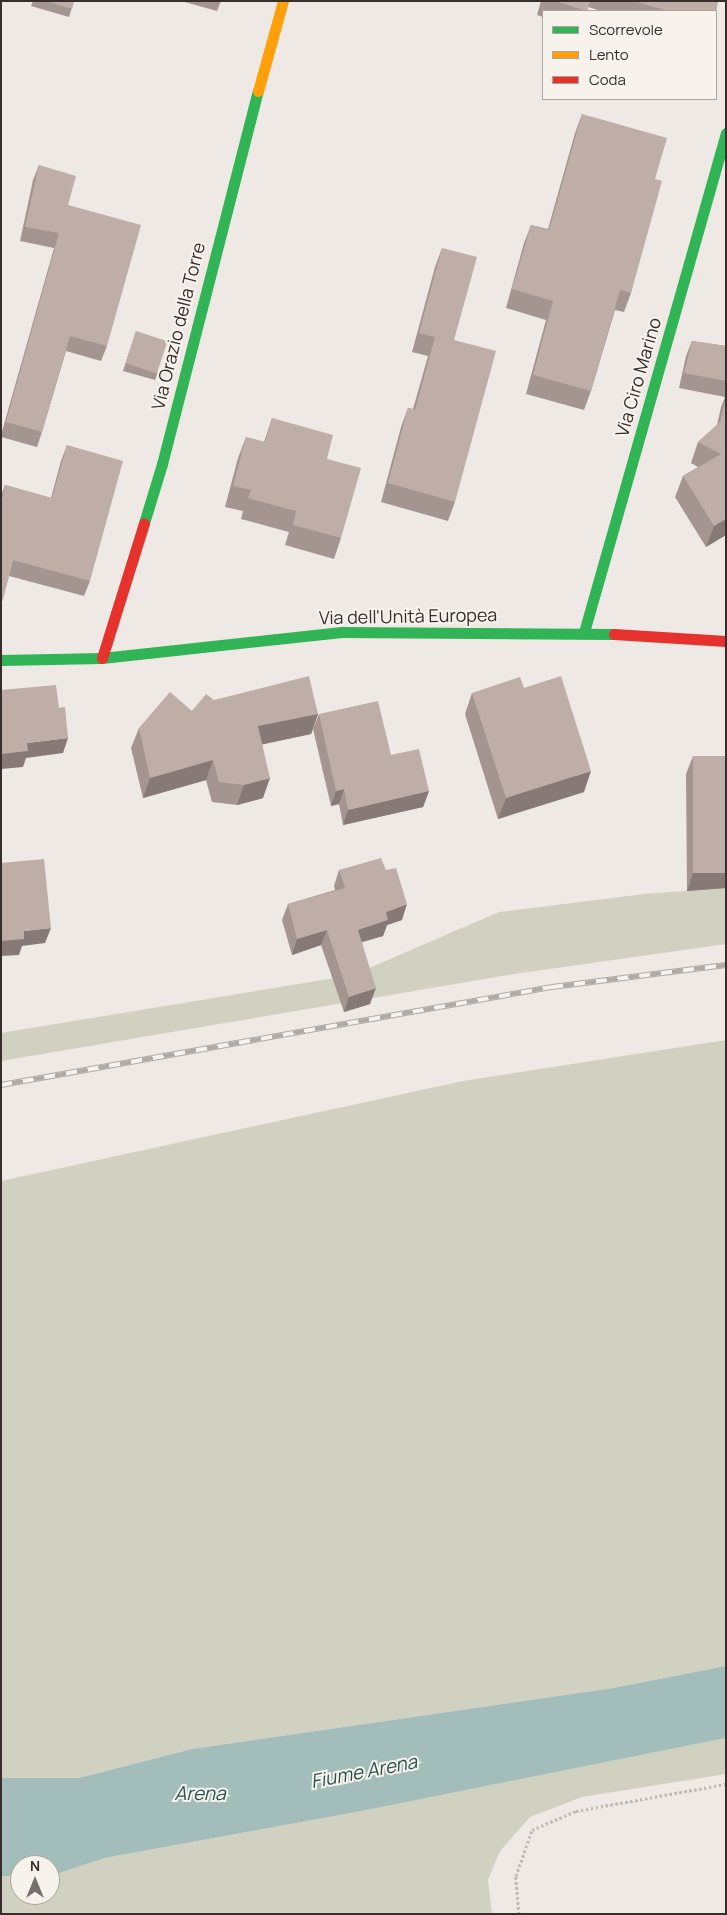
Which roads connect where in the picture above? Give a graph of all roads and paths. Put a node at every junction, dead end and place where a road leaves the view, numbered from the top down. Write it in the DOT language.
graph roads {
  1 [pos="283,1"];
  2 [pos="726,133"];
  3 [pos="584,632"];
  4 [pos="726,641"];
  5 [pos="102,658"];
  6 [pos="1,660"];
  7 [pos="726,1784"];
  8 [pos="519,1914"];
  1 -- 5 [label="street, Via Orazio della Torre"];
  2 -- 3 [label="street, Via Ciro Marino"];
  3 -- 4 [label="street, Via dell'Unità Europea"];
  3 -- 5 [label="street, Via dell'Unità Europea"];
  5 -- 6 [label="street, Via dell'Unità Europea"];
  7 -- 8 [label="path"];
}
